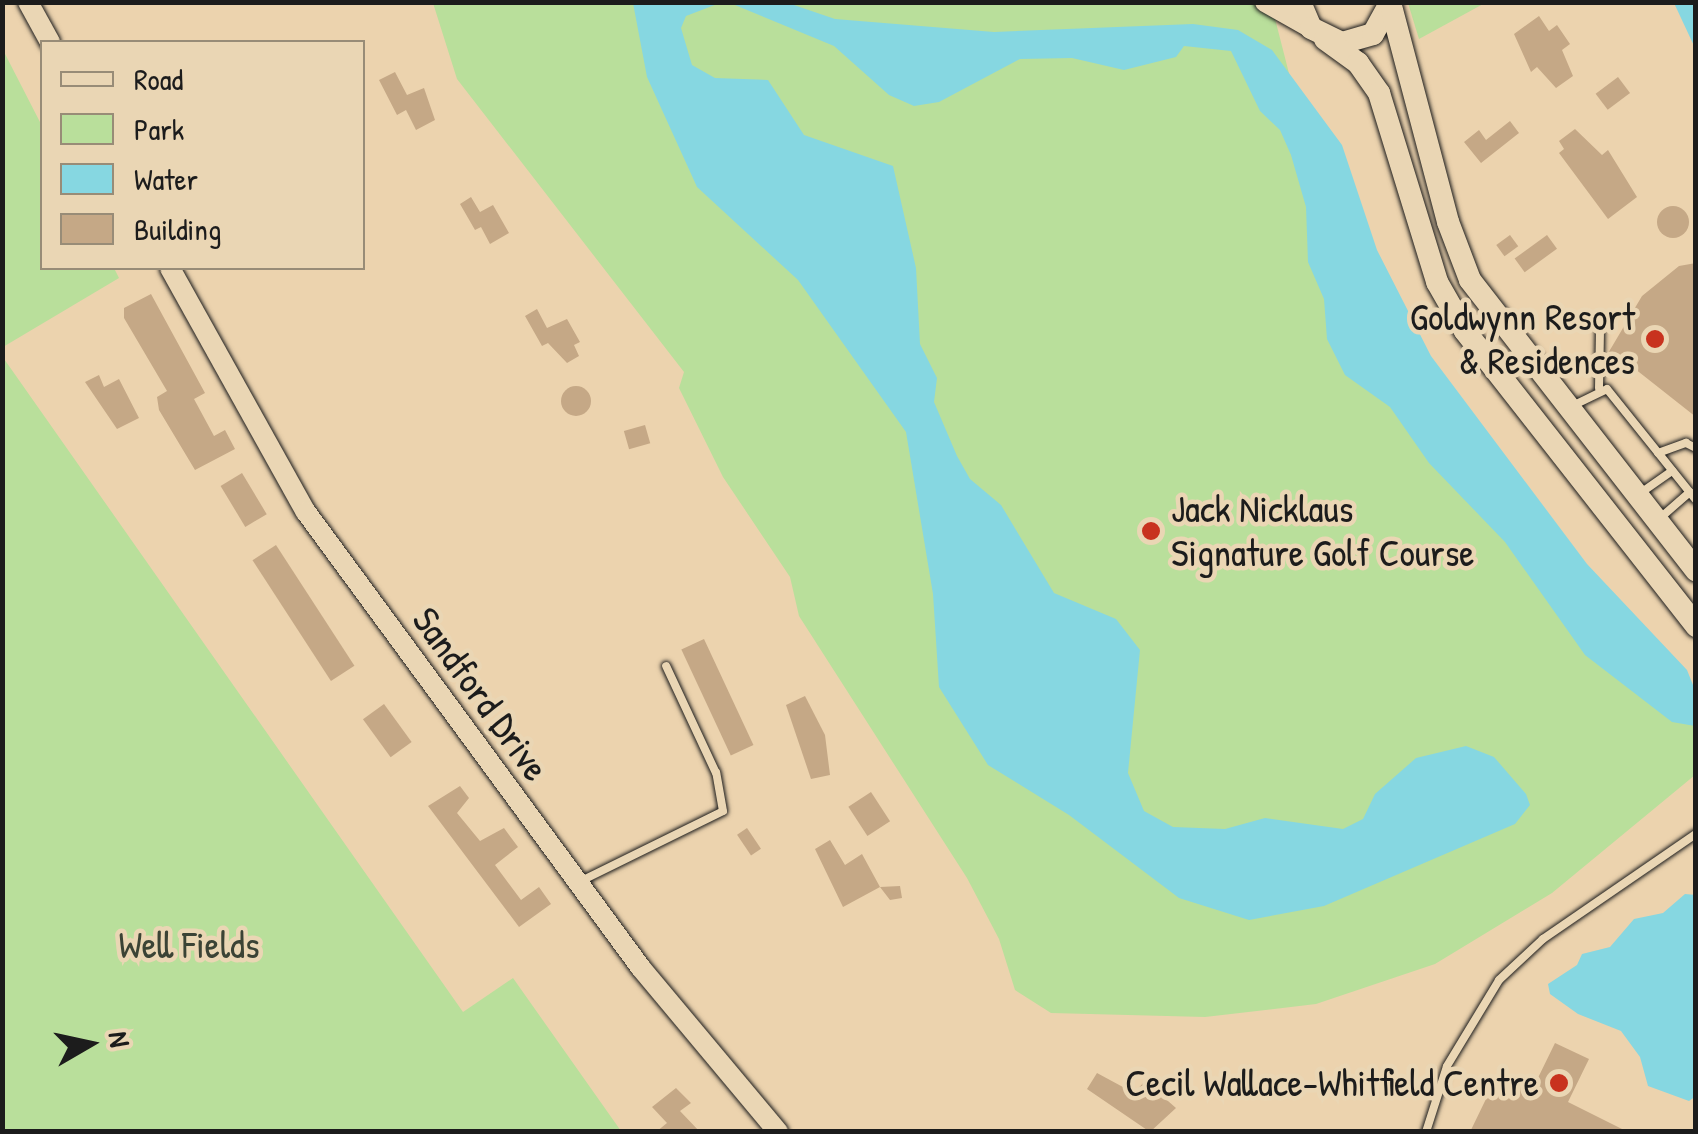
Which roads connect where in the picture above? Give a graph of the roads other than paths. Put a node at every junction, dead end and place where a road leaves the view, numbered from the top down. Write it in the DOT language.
graph roads {
  1 [pos="28,2"];
  2 [pos="1265,2"];
  3 [pos="1300,2"];
  4 [pos="1391,4"];
  5 [pos="1318,33"];
  6 [pos="49,40"];
  7 [pos="171,270"];
  8 [pos="1600,330"];
  9 [pos="1599,388"];
  10 [pos="1566,409"];
  11 [pos="1696,448"];
  12 [pos="1658,453"];
  13 [pos="1672,471"];
  14 [pos="1692,496"];
  15 [pos="1635,498"];
  16 [pos="1654,523"];
  17 [pos="1696,570"];
  18 [pos="1696,626"];
  19 [pos="666,666"];
  20 [pos="1696,834"];
  21 [pos="577,882"];
  22 [pos="778,1132"];
  23 [pos="1426,1132"];
  1 -- 6 [label="street"];
  2 -- 5 [label="street"];
  3 -- 5 [label="main road"];
  4 -- 5 [label="main road"];
  4 -- 10 [label="main road"];
  5 -- 18 [label="main road"];
  7 -- 21 [label="street, Sandford Drive"];
  8 -- 9 [label="lane"];
  9 -- 10 [label="lane"];
  9 -- 12 [label="lane"];
  10 -- 15 [label="main road"];
  11 -- 12 [label="lane"];
  12 -- 13 [label="lane"];
  13 -- 14 [label="lane"];
  13 -- 15 [label="lane"];
  14 -- 16 [label="lane"];
  15 -- 16 [label="main road"];
  16 -- 17 [label="main road"];
  19 -- 21 [label="lane"];
  20 -- 23 [label="lane"];
  21 -- 22 [label="street, Sandford Drive"];
}
